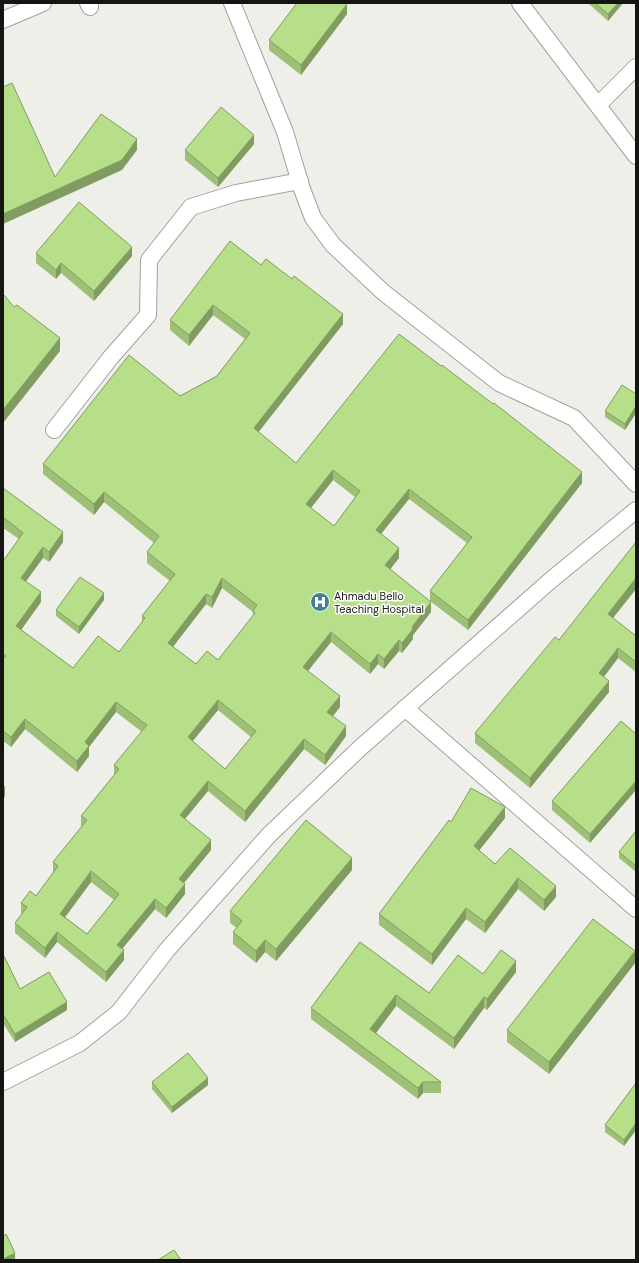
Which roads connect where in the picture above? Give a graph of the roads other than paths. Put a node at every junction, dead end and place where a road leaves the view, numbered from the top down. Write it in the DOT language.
graph roads {
  1 [pos="43,3"];
  2 [pos="232,3"];
  3 [pos="520,3"];
  4 [pos="3,20"];
  5 [pos="636,66"];
  6 [pos="598,105"];
  7 [pos="636,156"];
  8 [pos="300,181"];
  9 [pos="54,430"];
  10 [pos="636,484"];
  11 [pos="636,510"];
  12 [pos="405,708"];
  13 [pos="636,909"];
  14 [pos="3,1082"];
  1 -- 4 [label="street"];
  2 -- 8 [label="street"];
  3 -- 6 [label="street"];
  5 -- 6 [label="street"];
  6 -- 7 [label="street"];
  8 -- 9 [label="street"];
  8 -- 10 [label="street"];
  11 -- 12 [label="street"];
  12 -- 13 [label="street"];
  12 -- 14 [label="street"];
}
